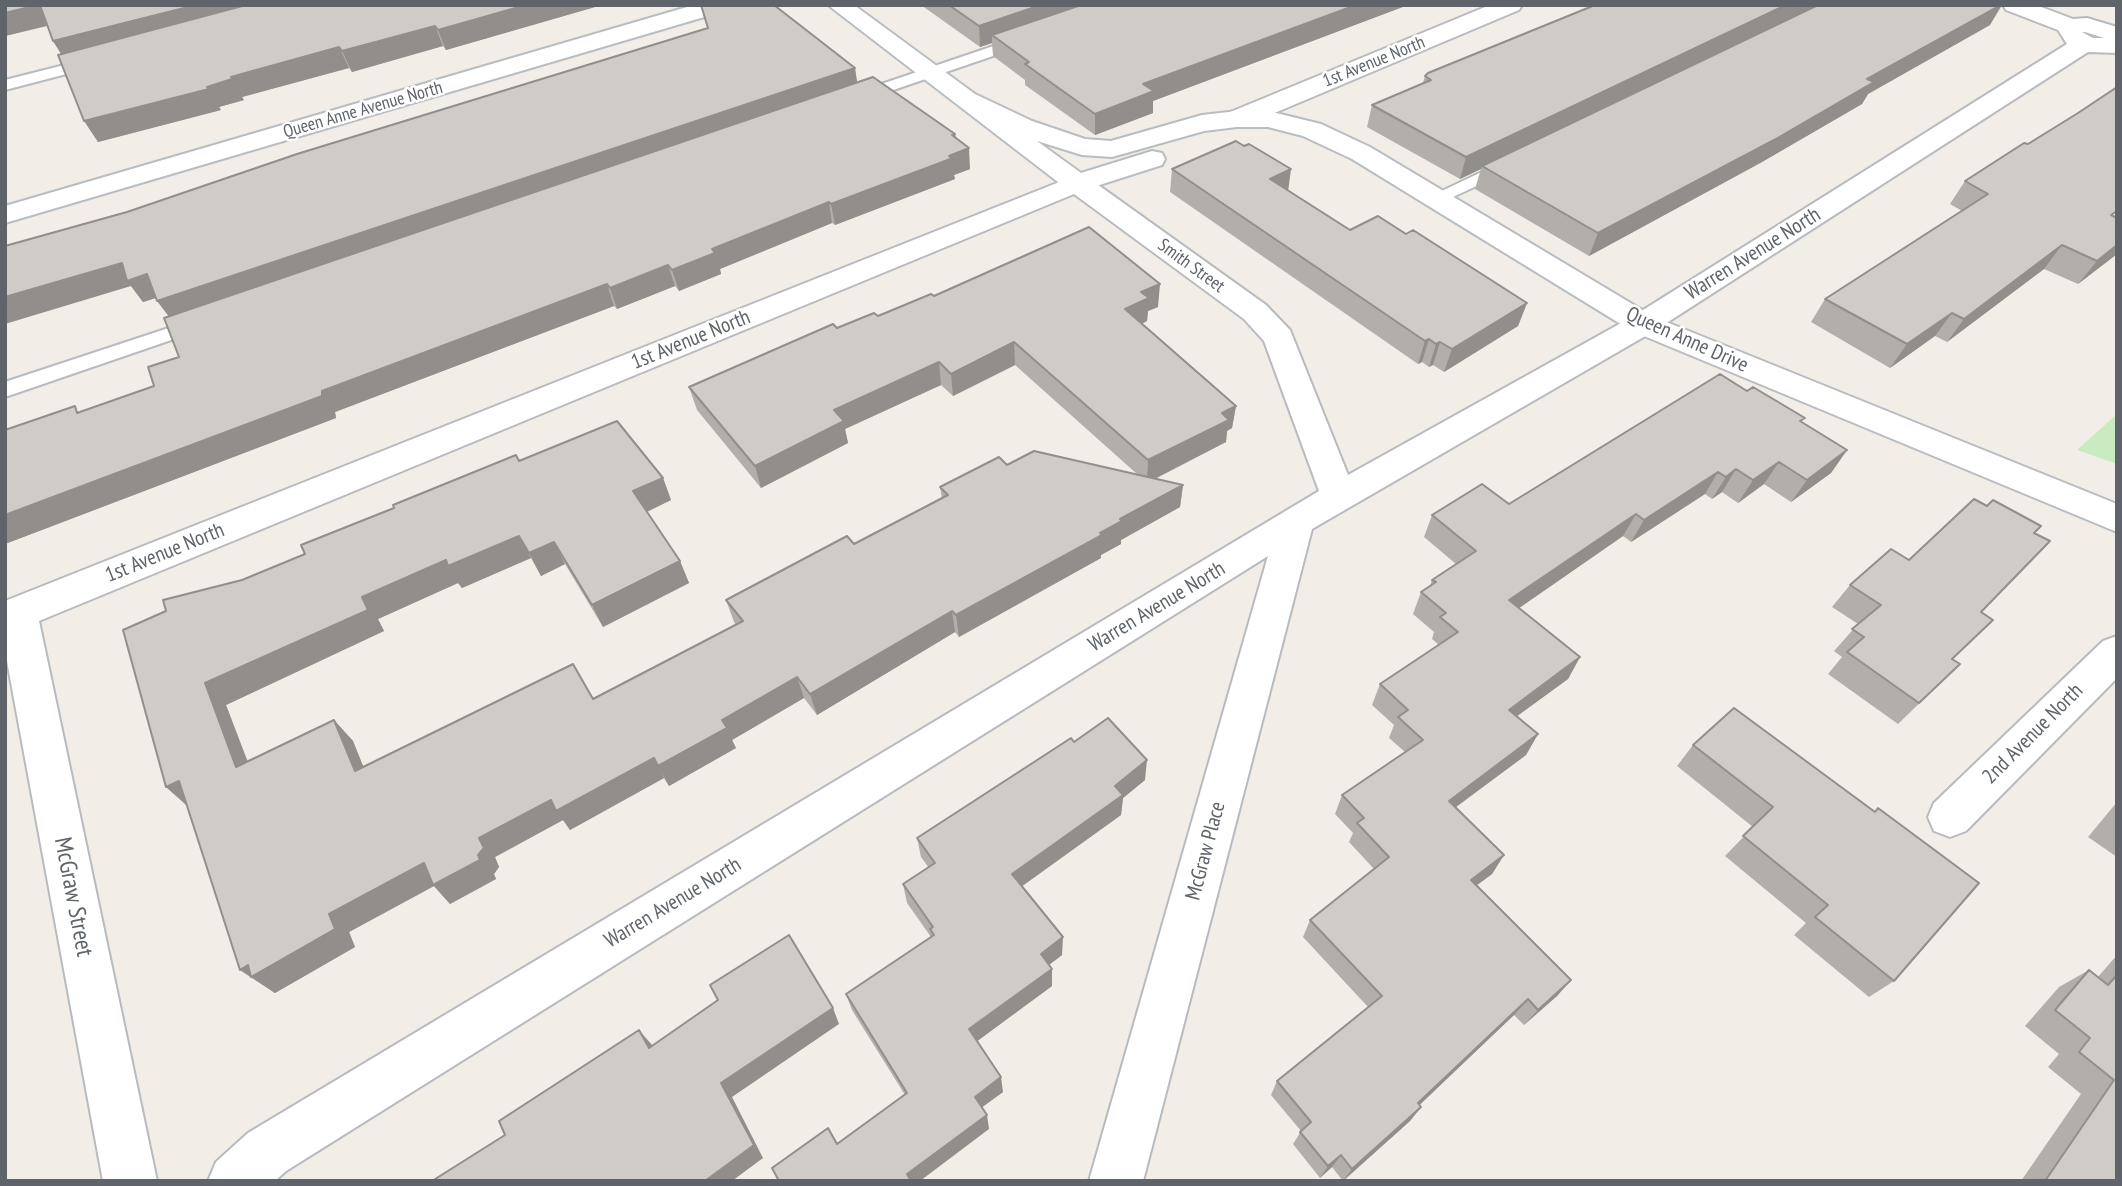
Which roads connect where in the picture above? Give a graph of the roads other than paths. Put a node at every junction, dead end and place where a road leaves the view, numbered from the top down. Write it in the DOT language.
graph roads {
  1 [pos="720,5"];
  2 [pos="839,5"];
  3 [pos="1511,5"];
  4 [pos="2014,5"];
  5 [pos="2103,34"];
  6 [pos="1037,36"];
  7 [pos="112,58"];
  8 [pos="929,73"];
  9 [pos="5,85"];
  10 [pos="962,98"];
  11 [pos="838,104"];
  12 [pos="1237,118"];
  13 [pos="1517,160"];
  14 [pos="1387,170"];
  15 [pos="1077,183"];
  16 [pos="1434,200"];
  17 [pos="5,215"];
  18 [pos="217,317"];
  19 [pos="1643,324"];
  20 [pos="5,390"];
  21 [pos="1339,497"];
  22 [pos="2117,519"];
  23 [pos="1296,521"];
  24 [pos="11,615"];
  25 [pos="2117,652"];
  26 [pos="1950,817"];
  27 [pos="130,1181"];
  28 [pos="234,1181"];
  29 [pos="1116,1181"];
  1 -- 17 [label="street, Queen Anne Avenue North"];
  2 -- 8 [label="street, Smith Street"];
  3 -- 12 [label="street, 1st Avenue North"];
  4 -- 5 [label="street"];
  5 -- 19 [label="street, Warren Avenue North"];
  6 -- 8 [label="lane"];
  7 -- 9 [label="lane"];
  8 -- 10 [label="street, Smith Street"];
  8 -- 11 [label="lane"];
  10 -- 12 [label="street, Smith Street"];
  10 -- 15 [label="street, Smith Street"];
  12 -- 14 [label="street, Queen Anne Drive"];
  13 -- 16 [label="lane"];
  14 -- 15 [label="street, 1st Avenue North"];
  14 -- 16 [label="street, Queen Anne Drive"];
  15 -- 21 [label="street, Smith Street"];
  15 -- 24 [label="street, 1st Avenue North"];
  16 -- 19 [label="street, Queen Anne Drive"];
  18 -- 20 [label="lane"];
  19 -- 21 [label="street, Warren Avenue North"];
  19 -- 22 [label="street, Queen Anne Drive"];
  21 -- 23 [label="street, Warren Avenue North"];
  23 -- 28 [label="street, Warren Avenue North"];
  23 -- 29 [label="street, McGraw Place"];
  24 -- 27 [label="street, McGraw Street"];
  25 -- 26 [label="street, 2nd Avenue North"];
}
